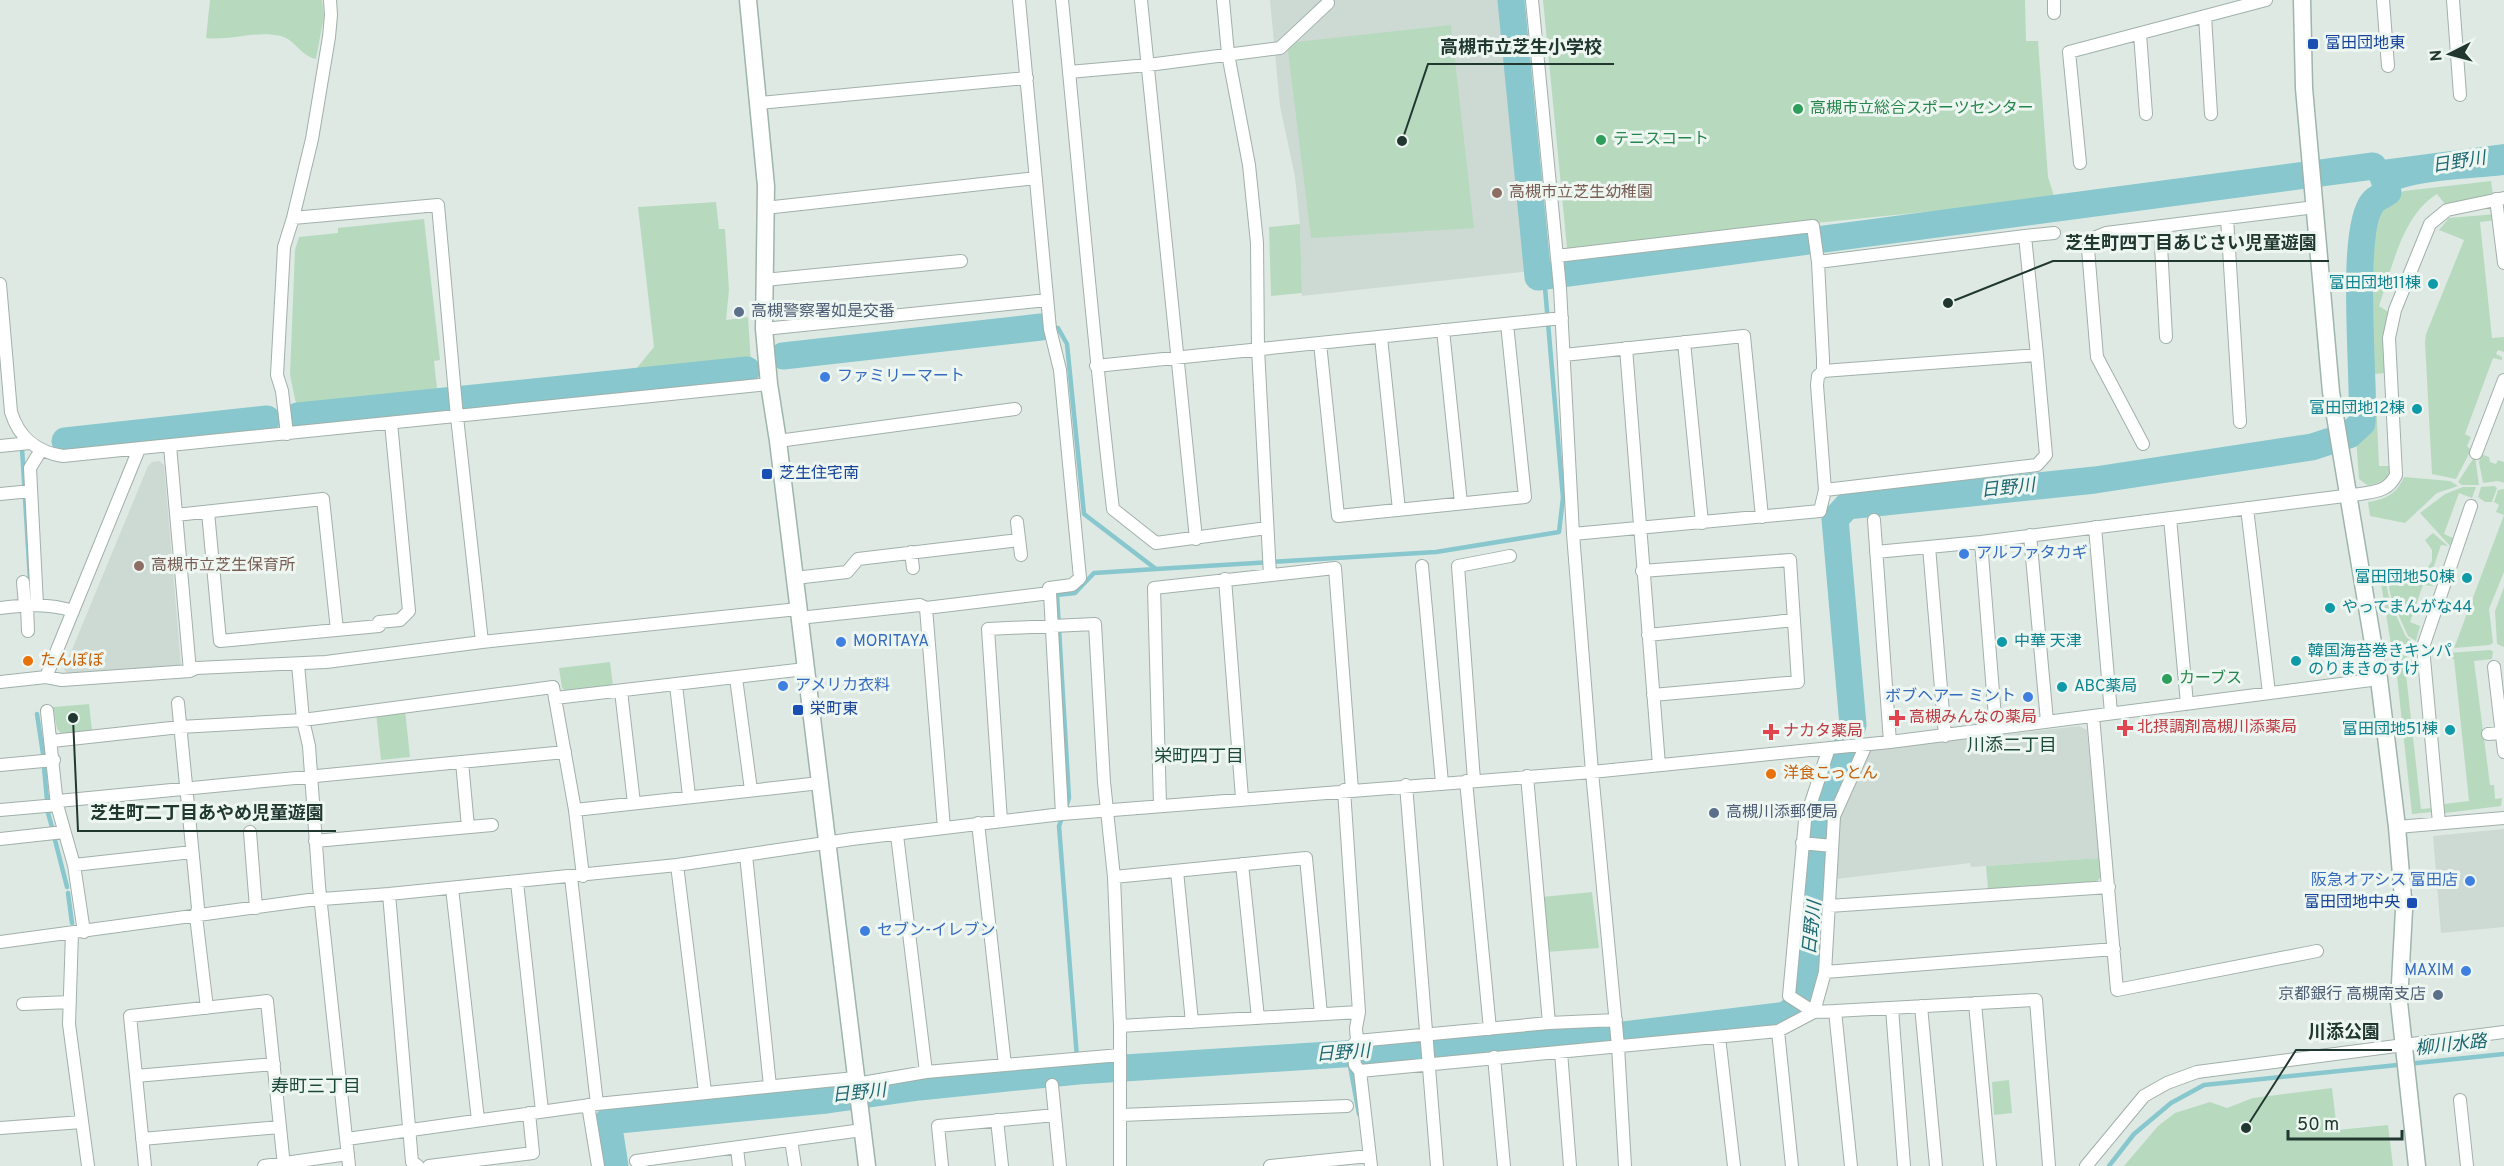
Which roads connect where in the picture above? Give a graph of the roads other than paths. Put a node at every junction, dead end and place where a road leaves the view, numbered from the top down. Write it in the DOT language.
graph roads {
  1 [pos="330,0"];
  2 [pos="748,0"];
  3 [pos="1019,0"];
  4 [pos="1062,0"];
  5 [pos="1141,0"];
  6 [pos="1223,0"];
  7 [pos="1532,0"];
  8 [pos="2266,0"];
  9 [pos="2302,0"];
  10 [pos="2383,0"];
  11 [pos="2453,0"];
  12 [pos="1328,3"];
  13 [pos="2205,16"];
  14 [pos="2140,34"];
  15 [pos="1228,54"];
  16 [pos="1148,65"];
  17 [pos="2388,66"];
  18 [pos="1069,72"];
  19 [pos="1027,78"];
  20 [pos="2460,95"];
  21 [pos="760,103"];
  22 [pos="2146,114"];
  23 [pos="2211,114"];
  24 [pos="2080,163"];
  25 [pos="1036,178"];
  26 [pos="2500,198"];
  27 [pos="2315,207"];
  28 [pos="765,208"];
  29 [pos="293,218"];
  30 [pos="2227,218"];
  31 [pos="2160,227"];
  32 [pos="2054,233"];
  33 [pos="2025,236"];
  34 [pos="1818,258"];
  35 [pos="961,261"];
  36 [pos="1557,261"];
  37 [pos="2504,263"];
  38 [pos="764,280"];
  39 [pos="0,284"];
  40 [pos="1047,300"];
  41 [pos="1562,318"];
  42 [pos="1507,324"];
  43 [pos="764,328"];
  44 [pos="1443,330"];
  45 [pos="1381,337"];
  46 [pos="2166,337"];
  47 [pos="1684,342"];
  48 [pos="1320,343"];
  49 [pos="1626,348"];
  50 [pos="1258,350"];
  51 [pos="1564,355"];
  52 [pos="2037,355"];
  53 [pos="1178,358"];
  54 [pos="1096,366"];
  55 [pos="1823,370"];
  56 [pos="2504,380"];
  57 [pos="769,384"];
  58 [pos="1015,409"];
  59 [pos="457,411"];
  60 [pos="2240,422"];
  61 [pos="391,423"];
  62 [pos="287,434"];
  63 [pos="778,441"];
  64 [pos="30,443"];
  65 [pos="2143,444"];
  66 [pos="170,446"];
  67 [pos="0,447"];
  68 [pos="139,449"];
  69 [pos="41,450"];
  70 [pos="2476,453"];
  71 [pos="1825,490"];
  72 [pos="31,491"];
  73 [pos="0,494"];
  74 [pos="2349,495"];
  75 [pos="1461,503"];
  76 [pos="2471,506"];
  77 [pos="2247,508"];
  78 [pos="1399,510"];
  79 [pos="208,512"];
  80 [pos="176,515"];
  81 [pos="1762,517"];
  82 [pos="2170,518"];
  83 [pos="1874,520"];
  84 [pos="1017,522"];
  85 [pos="1702,523"];
  86 [pos="2095,527"];
  87 [pos="1267,528"];
  88 [pos="1639,529"];
  89 [pos="1573,534"];
  90 [pos="2030,535"];
  91 [pos="1196,539"];
  92 [pos="1019,540"];
  93 [pos="1981,542"];
  94 [pos="1929,547"];
  95 [pos="911,552"];
  96 [pos="1876,552"];
  97 [pos="1021,555"];
  98 [pos="1510,556"];
  99 [pos="1422,566"];
  100 [pos="913,568"];
  101 [pos="1642,571"];
  102 [pos="1270,575"];
  103 [pos="795,578"];
  104 [pos="1225,579"];
  105 [pos="23,582"];
  106 [pos="1050,593"];
  107 [pos="29,605"];
  108 [pos="0,608"];
  109 [pos="926,608"];
  110 [pos="73,611"];
  111 [pos="799,614"];
  112 [pos="1794,620"];
  113 [pos="1053,625"];
  114 [pos="337,630"];
  115 [pos="28,631"];
  116 [pos="1648,635"];
  117 [pos="482,642"];
  118 [pos="298,664"];
  119 [pos="2494,667"];
  120 [pos="805,669"];
  121 [pos="189,670"];
  122 [pos="46,677"];
  123 [pos="736,678"];
  124 [pos="2379,679"];
  125 [pos="0,682"];
  126 [pos="676,685"];
  127 [pos="621,691"];
  128 [pos="2269,693"];
  129 [pos="1653,695"];
  130 [pos="555,698"];
  131 [pos="178,703"];
  132 [pos="2187,704"];
  133 [pos="47,711"];
  134 [pos="2111,713"];
  135 [pos="2093,716"];
  136 [pos="303,720"];
  137 [pos="2047,721"];
  138 [pos="180,727"];
  139 [pos="1996,730"];
  140 [pos="2502,733"];
  141 [pos="2488,734"];
  142 [pos="1945,736"];
  143 [pos="52,741"];
  144 [pos="1890,742"];
  145 [pos="1866,745"];
  146 [pos="1829,748"];
  147 [pos="565,752"];
  148 [pos="2504,752"];
  149 [pos="54,760"];
  150 [pos="462,762"];
  151 [pos="0,765"];
  152 [pos="1659,765"];
  153 [pos="1592,772"];
  154 [pos="1527,776"];
  155 [pos="310,777"];
  156 [pos="1470,781"];
  157 [pos="820,783"];
  158 [pos="1442,783"];
  159 [pos="1406,785"];
  160 [pos="185,789"];
  161 [pos="751,790"];
  162 [pos="1348,790"];
  163 [pos="689,796"];
  164 [pos="1242,798"];
  165 [pos="634,802"];
  166 [pos="57,803"];
  167 [pos="1160,805"];
  168 [pos="1107,809"];
  169 [pos="0,810"];
  170 [pos="575,810"];
  171 [pos="1062,814"];
  172 [pos="2504,818"];
  173 [pos="1000,821"];
  174 [pos="978,823"];
  175 [pos="2439,823"];
  176 [pos="492,825"];
  177 [pos="468,827"];
  178 [pos="2397,827"];
  179 [pos="944,828"];
  180 [pos="64,832"];
  181 [pos="250,832"];
  182 [pos="897,835"];
  183 [pos="0,839"];
  184 [pos="315,842"];
  185 [pos="1802,843"];
  186 [pos="827,844"];
  187 [pos="1832,846"];
  188 [pos="192,852"];
  189 [pos="746,855"];
  190 [pos="1242,864"];
  191 [pos="74,865"];
  192 [pos="677,865"];
  193 [pos="1177,871"];
  194 [pos="577,876"];
  195 [pos="1113,877"];
  196 [pos="517,882"];
  197 [pos="2109,887"];
  198 [pos="452,888"];
  199 [pos="389,894"];
  200 [pos="322,899"];
  201 [pos="1829,906"];
  202 [pos="256,908"];
  203 [pos="196,916"];
  204 [pos="78,933"];
  205 [pos="0,942"];
  206 [pos="2114,949"];
  207 [pos="2317,951"];
  208 [pos="1825,972"];
  209 [pos="69,1002"];
  210 [pos="1975,1003"];
  211 [pos="23,1004"];
  212 [pos="1921,1006"];
  213 [pos="207,1008"];
  214 [pos="1892,1008"];
  215 [pos="1835,1011"];
  216 [pos="1359,1012"];
  217 [pos="1814,1012"];
  218 [pos="1321,1014"];
  219 [pos="1258,1018"];
  220 [pos="1192,1022"];
  221 [pos="1616,1022"];
  222 [pos="1549,1023"];
  223 [pos="1120,1026"];
  224 [pos="1490,1029"];
  225 [pos="1778,1031"];
  226 [pos="2504,1032"];
  227 [pos="1425,1035"];
  228 [pos="1719,1037"];
  229 [pos="1357,1041"];
  230 [pos="1618,1044"];
  231 [pos="2404,1047"];
  232 [pos="1561,1052"];
  233 [pos="1120,1054"];
  234 [pos="1494,1057"];
  235 [pos="274,1064"];
  236 [pos="1005,1065"];
  237 [pos="1428,1065"];
  238 [pos="1360,1071"];
  239 [pos="926,1072"];
  240 [pos="136,1077"];
  241 [pos="856,1081"];
  242 [pos="1052,1085"];
  243 [pos="770,1086"];
  244 [pos="705,1092"];
  245 [pos="2460,1100"];
  246 [pos="593,1105"];
  247 [pos="1347,1106"];
  248 [pos="542,1111"];
  249 [pos="529,1113"];
  250 [pos="1055,1115"];
  251 [pos="1121,1115"];
  252 [pos="478,1120"];
  253 [pos="997,1120"];
  254 [pos="82,1122"];
  255 [pos="280,1127"];
  256 [pos="0,1128"];
  257 [pos="410,1130"];
  258 [pos="862,1130"];
  259 [pos="142,1139"];
  260 [pos="347,1139"];
  261 [pos="791,1140"];
  262 [pos="737,1148"];
  263 [pos="349,1160"];
  264 [pos="682,1160"];
  265 [pos="636,1161"];
  266 [pos="1370,1161"];
  267 [pos="284,1164"];
  268 [pos="1293,1165"];
  269 [pos="87,1166"];
  270 [pos="145,1166"];
  271 [pos="264,1166"];
  272 [pos="418,1166"];
  273 [pos="429,1166"];
  274 [pos="598,1166"];
  275 [pos="739,1166"];
  276 [pos="795,1166"];
  277 [pos="867,1166"];
  278 [pos="942,1166"];
  279 [pos="1002,1166"];
  280 [pos="1060,1166"];
  281 [pos="1120,1166"];
  282 [pos="1270,1166"];
  283 [pos="1437,1166"];
  284 [pos="1504,1166"];
  285 [pos="1570,1166"];
  286 [pos="1625,1166"];
  287 [pos="1734,1166"];
  288 [pos="1792,1166"];
  289 [pos="1851,1166"];
  290 [pos="1904,1166"];
  291 [pos="1936,1166"];
  292 [pos="1990,1166"];
  293 [pos="2049,1166"];
  294 [pos="2086,1166"];
  295 [pos="2416,1166"];
  296 [pos="2467,1166"];
  1 -- 29 [label="street"];
  2 -- 21 [label="street"];
  3 -- 19 [label="street"];
  4 -- 18 [label="street"];
  5 -- 16 [label="street"];
  6 -- 15 [label="street"];
  7 -- 36 [label="street"];
  8 -- 13 [label="street"];
  9 -- 27 [label="street"];
  10 -- 17 [label="street"];
  11 -- 20 [label="street"];
  12 -- 15 [label="street"];
  13 -- 14 [label="street"];
  13 -- 23 [label="street"];
  14 -- 22 [label="street"];
  14 -- 24 [label="street"];
  15 -- 16 [label="street"];
  15 -- 50 [label="street"];
  16 -- 18 [label="street"];
  16 -- 53 [label="street"];
  18 -- 54 [label="street"];
  19 -- 21 [label="street"];
  19 -- 25 [label="street"];
  21 -- 28 [label="street"];
  25 -- 28 [label="street"];
  25 -- 40 [label="street"];
  26 -- 37 [label="street"];
  26 -- 74 [label="street"];
  27 -- 30 [label="street"];
  27 -- 74 [label="street"];
  28 -- 38 [label="street"];
  29 -- 59 [label="street"];
  29 -- 62 [label="street"];
  30 -- 31 [label="street"];
  30 -- 60 [label="street"];
  31 -- 46 [label="street"];
  31 -- 65 [label="street"];
  32 -- 33 [label="street"];
  33 -- 34 [label="street"];
  33 -- 52 [label="street"];
  34 -- 36 [label="street"];
  34 -- 55 [label="street"];
  35 -- 38 [label="street"];
  36 -- 41 [label="street"];
  38 -- 43 [label="street"];
  39 -- 64 [label="street"];
  40 -- 43 [label="street"];
  40 -- 106 [label="street"];
  41 -- 42 [label="street"];
  41 -- 51 [label="street"];
  42 -- 44 [label="street"];
  42 -- 75 [label="street"];
  43 -- 57 [label="street"];
  44 -- 45 [label="street"];
  44 -- 75 [label="street"];
  45 -- 48 [label="street"];
  45 -- 78 [label="street"];
  47 -- 49 [label="street"];
  47 -- 81 [label="street"];
  47 -- 85 [label="street"];
  48 -- 50 [label="street"];
  48 -- 78 [label="street"];
  49 -- 51 [label="street"];
  49 -- 88 [label="street"];
  50 -- 53 [label="street"];
  50 -- 87 [label="street"];
  51 -- 89 [label="street"];
  52 -- 55 [label="street"];
  52 -- 71 [label="street"];
  53 -- 54 [label="street"];
  53 -- 91 [label="street"];
  54 -- 91 [label="street"];
  55 -- 71 [label="street"];
  56 -- 70 [label="street"];
  57 -- 59 [label="street"];
  57 -- 63 [label="street"];
  58 -- 63 [label="street"];
  59 -- 61 [label="street"];
  59 -- 117 [label="street"];
  61 -- 62 [label="street"];
  61 -- 114 [label="street"];
  62 -- 66 [label="street"];
  63 -- 103 [label="street"];
  64 -- 67 [label="street"];
  64 -- 69 [label="street"];
  66 -- 68 [label="street"];
  66 -- 80 [label="street"];
  68 -- 69 [label="street"];
  68 -- 110 [label="street"];
  69 -- 72 [label="street"];
  71 -- 81 [label="street"];
  72 -- 73 [label="street"];
  72 -- 107 [label="street"];
  74 -- 77 [label="street"];
  74 -- 124 [label="street"];
  75 -- 78 [label="street"];
  76 -- 175 [label="street"];
  77 -- 82 [label="street"];
  77 -- 128 [label="street"];
  79 -- 80 [label="street"];
  79 -- 114 [label="street"];
  79 -- 114 [label="street"];
  80 -- 121 [label="street"];
  81 -- 85 [label="street"];
  82 -- 86 [label="street"];
  82 -- 132 [label="street"];
  83 -- 96 [label="street"];
  84 -- 92 [label="street"];
  85 -- 88 [label="street"];
  86 -- 90 [label="street"];
  86 -- 134 [label="street"];
  87 -- 91 [label="street"];
  87 -- 102 [label="street"];
  88 -- 89 [label="street"];
  88 -- 101 [label="street"];
  89 -- 153 [label="street"];
  90 -- 93 [label="street"];
  90 -- 137 [label="street"];
  92 -- 95 [label="street"];
  92 -- 97 [label="street"];
  93 -- 94 [label="street"];
  93 -- 139 [label="street"];
  94 -- 96 [label="street"];
  94 -- 142 [label="street"];
  95 -- 100 [label="street"];
  95 -- 103 [label="street"];
  96 -- 144 [label="street"];
  98 -- 156 [label="street"];
  99 -- 158 [label="street"];
  101 -- 112 [label="street"];
  101 -- 116 [label="street"];
  102 -- 104 [label="street"];
  102 -- 162 [label="street"];
  103 -- 111 [label="street"];
  104 -- 164 [label="street"];
  104 -- 167 [label="street"];
  105 -- 107 [label="street"];
  106 -- 109 [label="street"];
  106 -- 113 [label="street"];
  107 -- 108 [label="street"];
  107 -- 110 [label="street"];
  107 -- 115 [label="street"];
  109 -- 111 [label="street"];
  109 -- 179 [label="street"];
  110 -- 122 [label="street"];
  111 -- 117 [label="street"];
  111 -- 120 [label="street"];
  112 -- 116 [label="street"];
  112 -- 129 [label="street"];
  113 -- 168 [label="street"];
  113 -- 171 [label="street"];
  113 -- 173 [label="street"];
  116 -- 129 [label="street"];
  117 -- 118 [label="street"];
  118 -- 121 [label="street"];
  118 -- 136 [label="street"];
  119 -- 140 [label="street"];
  120 -- 123 [label="street"];
  120 -- 157 [label="street"];
  121 -- 122 [label="street"];
  122 -- 125 [label="street"];
  123 -- 126 [label="street"];
  123 -- 161 [label="street"];
  124 -- 128 [label="street"];
  124 -- 178 [label="street"];
  126 -- 127 [label="street"];
  126 -- 163 [label="street"];
  127 -- 130 [label="street"];
  127 -- 165 [label="street"];
  128 -- 132 [label="street"];
  129 -- 152 [label="street"];
  130 -- 136 [label="street"];
  130 -- 147 [label="street"];
  131 -- 138 [label="street"];
  132 -- 134 [label="street"];
  133 -- 143 [label="street"];
  134 -- 135 [label="street"];
  135 -- 137 [label="street"];
  135 -- 197 [label="street"];
  136 -- 138 [label="street"];
  136 -- 155 [label="street"];
  137 -- 139 [label="street"];
  138 -- 143 [label="street"];
  138 -- 160 [label="street"];
  139 -- 142 [label="street"];
  140 -- 141 [label="street"];
  140 -- 148 [label="street"];
  142 -- 144 [label="street"];
  143 -- 149 [label="street"];
  144 -- 145 [label="street"];
  145 -- 146 [label="street"];
  145 -- 187 [label="street"];
  146 -- 152 [label="street"];
  146 -- 185 [label="street"];
  147 -- 150 [label="street"];
  147 -- 170 [label="street"];
  149 -- 151 [label="street"];
  149 -- 166 [label="street"];
  150 -- 155 [label="street"];
  150 -- 177 [label="street"];
  152 -- 153 [label="street"];
  153 -- 154 [label="street"];
  153 -- 221 [label="street"];
  154 -- 156 [label="street"];
  154 -- 222 [label="street"];
  155 -- 160 [label="street"];
  155 -- 184 [label="street"];
  156 -- 158 [label="street"];
  156 -- 224 [label="street"];
  157 -- 161 [label="street"];
  157 -- 186 [label="street"];
  158 -- 159 [label="street"];
  159 -- 162 [label="street"];
  159 -- 227 [label="street"];
  160 -- 166 [label="street"];
  160 -- 188 [label="street"];
  161 -- 163 [label="street"];
  162 -- 164 [label="street"];
  162 -- 216 [label="street"];
  163 -- 165 [label="street"];
  164 -- 167 [label="street"];
  165 -- 170 [label="street"];
  166 -- 169 [label="street"];
  166 -- 180 [label="street"];
  167 -- 168 [label="street"];
  168 -- 171 [label="street"];
  168 -- 195 [label="street"];
  170 -- 194 [label="street"];
  171 -- 173 [label="street"];
  172 -- 175 [label="street"];
  173 -- 174 [label="street"];
  174 -- 179 [label="street"];
  174 -- 236 [label="street"];
  175 -- 178 [label="street"];
  176 -- 177 [label="street"];
  177 -- 184 [label="street"];
  178 -- 231 [label="street"];
  179 -- 182 [label="street"];
  180 -- 183 [label="street"];
  180 -- 191 [label="street"];
  181 -- 202 [label="street"];
  182 -- 186 [label="street"];
  182 -- 239 [label="street"];
  184 -- 200 [label="street"];
  185 -- 187 [label="street"];
  185 -- 217 [label="street"];
  186 -- 189 [label="street"];
  186 -- 241 [label="street"];
  187 -- 201 [label="street"];
  188 -- 191 [label="street"];
  188 -- 203 [label="street"];
  189 -- 192 [label="street"];
  189 -- 243 [label="street"];
  190 -- 193 [label="street"];
  190 -- 218 [label="street"];
  190 -- 219 [label="street"];
  191 -- 204 [label="street"];
  192 -- 194 [label="street"];
  192 -- 244 [label="street"];
  193 -- 195 [label="street"];
  193 -- 220 [label="street"];
  194 -- 196 [label="street"];
  194 -- 246 [label="street"];
  195 -- 223 [label="street"];
  196 -- 198 [label="street"];
  196 -- 248 [label="street"];
  197 -- 201 [label="street"];
  197 -- 206 [label="street"];
  198 -- 199 [label="street"];
  198 -- 252 [label="street"];
  199 -- 200 [label="street"];
  199 -- 257 [label="street"];
  200 -- 202 [label="street"];
  200 -- 260 [label="street"];
  201 -- 208 [label="street"];
  202 -- 203 [label="street"];
  203 -- 204 [label="street"];
  203 -- 213 [label="street"];
  204 -- 205 [label="street"];
  204 -- 209 [label="street"];
  206 -- 207 [label="street"];
  206 -- 208 [label="street"];
  208 -- 217 [label="street"];
  209 -- 211 [label="street"];
  209 -- 254 [label="street"];
  210 -- 212 [label="street"];
  210 -- 292 [label="street"];
  210 -- 293 [label="street"];
  212 -- 214 [label="street"];
  212 -- 291 [label="street"];
  213 -- 235 [label="street"];
  213 -- 240 [label="street"];
  214 -- 215 [label="street"];
  214 -- 290 [label="street"];
  215 -- 217 [label="street"];
  215 -- 289 [label="street"];
  216 -- 218 [label="street"];
  216 -- 229 [label="street"];
  217 -- 225 [label="street"];
  218 -- 219 [label="street"];
  219 -- 220 [label="street"];
  220 -- 223 [label="street"];
  221 -- 222 [label="street"];
  221 -- 230 [label="street"];
  222 -- 224 [label="street"];
  223 -- 233 [label="street"];
  224 -- 227 [label="street"];
  225 -- 228 [label="street"];
  225 -- 288 [label="street"];
  226 -- 231 [label="street"];
  227 -- 229 [label="street"];
  227 -- 237 [label="street"];
  228 -- 230 [label="street"];
  228 -- 287 [label="street"];
  229 -- 238 [label="street"];
  230 -- 232 [label="street"];
  230 -- 286 [label="street"];
  231 -- 294 [label="street"];
  231 -- 295 [label="street"];
  232 -- 234 [label="street"];
  232 -- 285 [label="street"];
  233 -- 236 [label="street"];
  233 -- 251 [label="street"];
  234 -- 237 [label="street"];
  234 -- 284 [label="street"];
  235 -- 240 [label="street"];
  235 -- 255 [label="street"];
  236 -- 239 [label="street"];
  237 -- 238 [label="street"];
  237 -- 283 [label="street"];
  238 -- 266 [label="street"];
  239 -- 241 [label="street"];
  240 -- 259 [label="street"];
  241 -- 243 [label="street"];
  241 -- 258 [label="street"];
  242 -- 250 [label="street"];
  243 -- 244 [label="street"];
  244 -- 246 [label="street"];
  245 -- 296 [label="street"];
  246 -- 248 [label="street"];
  246 -- 274 [label="street"];
  247 -- 251 [label="street"];
  248 -- 249 [label="street"];
  249 -- 252 [label="street"];
  249 -- 273 [label="street"];
  250 -- 253 [label="street"];
  250 -- 280 [label="street"];
  251 -- 281 [label="street"];
  252 -- 257 [label="street"];
  253 -- 278 [label="street"];
  253 -- 279 [label="street"];
  254 -- 256 [label="street"];
  254 -- 269 [label="street"];
  255 -- 259 [label="street"];
  255 -- 267 [label="street"];
  257 -- 260 [label="street"];
  257 -- 272 [label="street"];
  258 -- 261 [label="street"];
  258 -- 277 [label="street"];
  259 -- 270 [label="street"];
  260 -- 263 [label="street"];
  261 -- 262 [label="street"];
  261 -- 276 [label="street"];
  262 -- 264 [label="street"];
  262 -- 275 [label="street"];
  263 -- 267 [label="street"];
  264 -- 265 [label="street"];
  266 -- 268 [label="street"];
  267 -- 271 [label="street"];
  268 -- 282 [label="street"];
}
